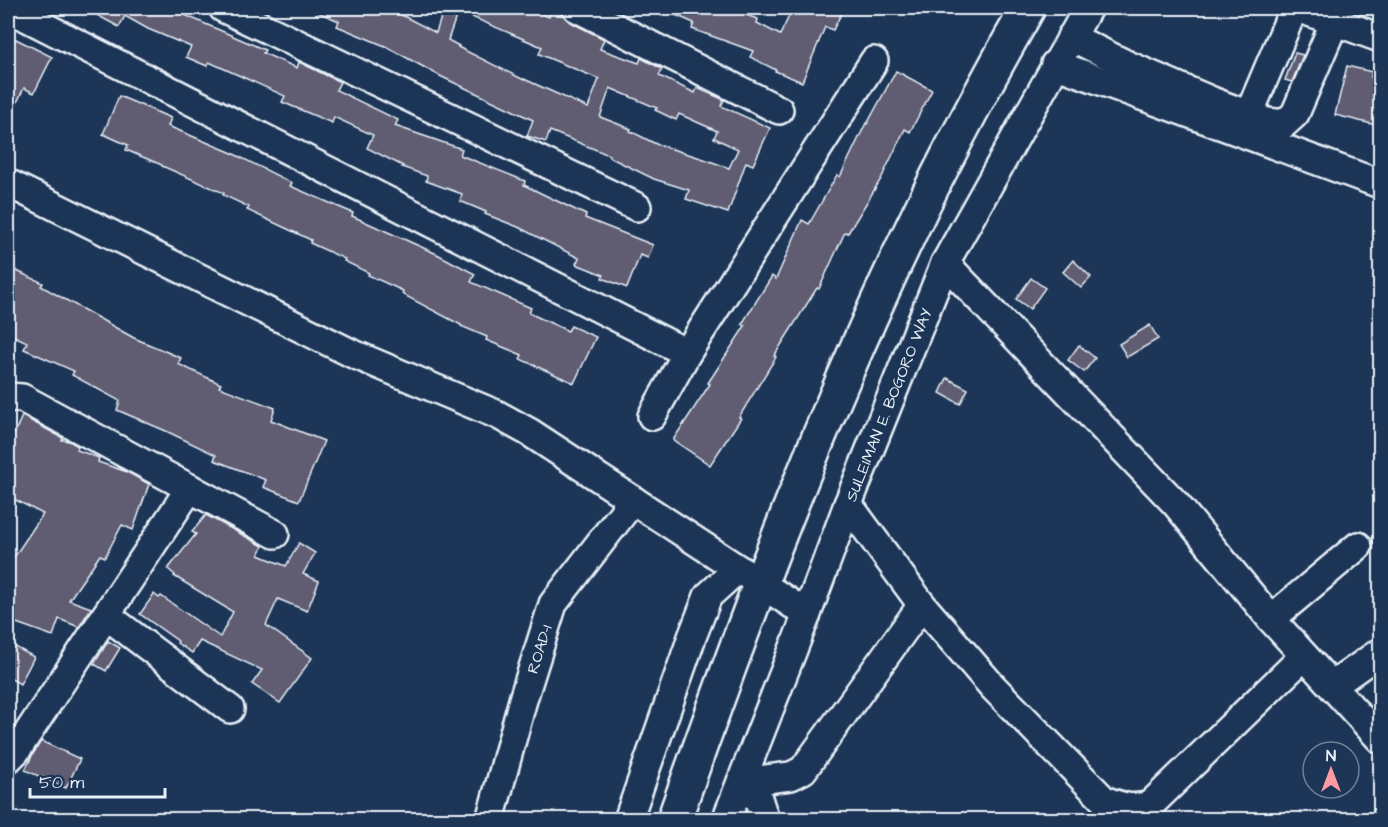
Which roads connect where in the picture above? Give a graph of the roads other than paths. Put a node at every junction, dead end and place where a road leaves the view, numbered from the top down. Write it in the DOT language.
graph roads {
  1 [pos="8,8"];
  2 [pos="223,8"];
  3 [pos="577,8"];
  4 [pos="1028,8"];
  5 [pos="1088,8"];
  6 [pos="1296,8"];
  7 [pos="1335,21"];
  8 [pos="1071,37"];
  9 [pos="1380,38"];
  10 [pos="874,61"];
  11 [pos="1055,64"];
  12 [pos="779,110"];
  13 [pos="1249,114"];
  14 [pos="8,183"];
  15 [pos="1380,184"];
  16 [pos="637,207"];
  17 [pos="945,263"];
  18 [pos="687,353"];
  19 [pos="8,394"];
  20 [pos="652,416"];
  21 [pos="190,488"];
  22 [pos="633,500"];
  23 [pos="848,504"];
  24 [pos="275,534"];
  25 [pos="1358,546"];
  26 [pos="750,576"];
  27 [pos="922,605"];
  28 [pos="807,614"];
  29 [pos="106,615"];
  30 [pos="1271,619"];
  31 [pos="1380,652"];
  32 [pos="1304,656"];
  33 [pos="1332,686"];
  34 [pos="230,709"];
  35 [pos="1380,739"];
  36 [pos="8,759"];
  37 [pos="746,781"];
  38 [pos="490,819"];
  39 [pos="628,819"];
  40 [pos="674,819"];
  41 [pos="726,819"];
  42 [pos="765,819"];
  1 -- 18 [label="street"];
  2 -- 16 [label="street"];
  3 -- 12 [label="street"];
  4 -- 26 [label="main road"];
  5 -- 8 [label="street, SULEIMAN E. BOGORO WAY"];
  6 -- 7 [label="street"];
  6 -- 13 [label="street"];
  7 -- 9 [label="street"];
  7 -- 13 [label="street"];
  8 -- 11 [label="street, SULEIMAN E. BOGORO WAY"];
  8 -- 13 [label="street"];
  10 -- 18 [label="street"];
  11 -- 15 [label="street"];
  11 -- 17 [label="street, SULEIMAN E. BOGORO WAY"];
  14 -- 22 [label="street"];
  17 -- 23 [label="street, SULEIMAN E. BOGORO WAY"];
  17 -- 30 [label="street"];
  18 -- 20 [label="street"];
  19 -- 21 [label="street"];
  21 -- 24 [label="street"];
  21 -- 29 [label="street"];
  22 -- 26 [label="street"];
  22 -- 38 [label="street, ROAD-1"];
  23 -- 27 [label="street"];
  23 -- 28 [label="street, SULEIMAN E. BOGORO WAY"];
  25 -- 30 [label="street"];
  26 -- 28 [label="street"];
  26 -- 39 [label="street"];
  26 -- 40 [label="main road"];
  27 -- 32 [label="street"];
  27 -- 37 [label="street"];
  28 -- 37 [label="street, SULEIMAN E. BOGORO WAY"];
  29 -- 34 [label="street"];
  29 -- 36 [label="street"];
  30 -- 32 [label="street"];
  31 -- 33 [label="street"];
  32 -- 33 [label="street"];
  33 -- 35 [label="street"];
  37 -- 41 [label="street, SULEIMAN E. BOGORO WAY"];
  37 -- 42 [label="street"];
}
